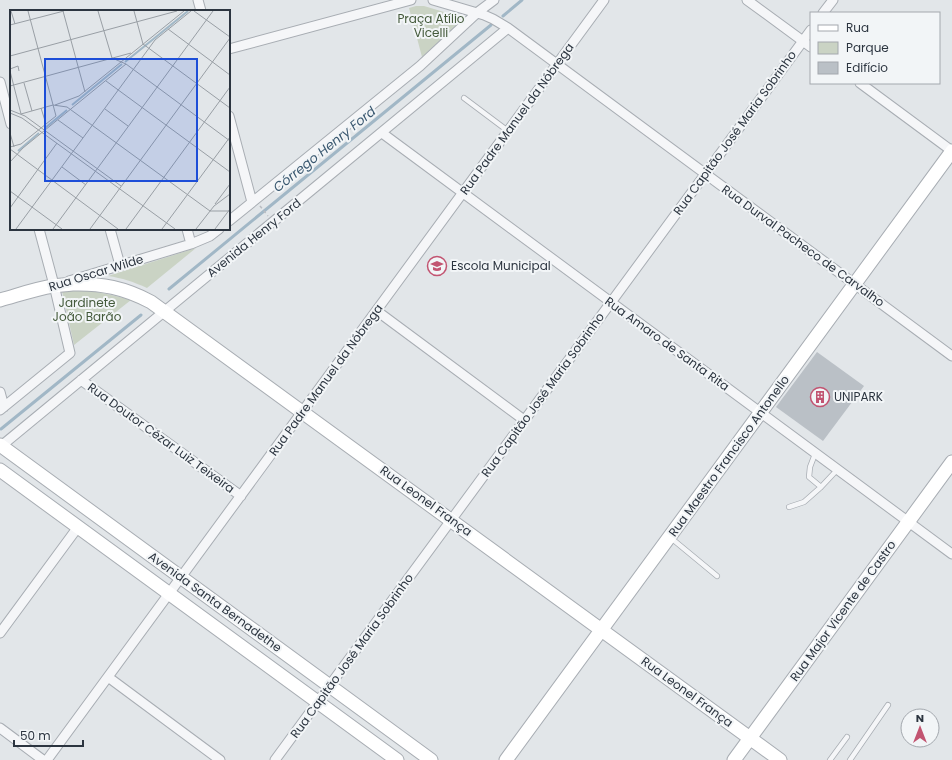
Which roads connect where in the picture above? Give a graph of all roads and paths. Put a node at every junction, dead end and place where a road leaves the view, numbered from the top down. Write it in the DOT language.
graph roads {
  1 [pos="198,0"];
  2 [pos="411,0"];
  3 [pos="433,0"];
  4 [pos="494,0"];
  5 [pos="604,0"];
  6 [pos="748,0"];
  7 [pos="833,0"];
  8 [pos="201,10"];
  9 [pos="478,12"];
  10 [pos="824,12"];
  11 [pos="508,28"];
  12 [pos="810,31"];
  13 [pos="803,41"];
  14 [pos="810,46"];
  15 [pos="230,49"];
  16 [pos="557,64"];
  17 [pos="0,82"];
  18 [pos="861,84"];
  19 [pos="464,98"];
  20 [pos="6,109"];
  21 [pos="230,119"];
  22 [pos="10,121"];
  23 [pos="508,131"];
  24 [pos="382,133"];
  25 [pos="952,151"];
  26 [pos="705,174"];
  27 [pos="463,193"];
  28 [pos="255,203"];
  29 [pos="269,217"];
  30 [pos="230,220"];
  31 [pos="39,230"];
  32 [pos="110,230"];
  33 [pos="187,230"];
  34 [pos="218,230"];
  35 [pos="191,244"];
  36 [pos="120,265"];
  37 [pos="854,284"];
  38 [pos="54,286"];
  39 [pos="0,300"];
  40 [pos="611,302"];
  41 [pos="165,311"];
  42 [pos="377,311"];
  43 [pos="952,356"];
  44 [pos="81,380"];
  45 [pos="0,392"];
  46 [pos="2,409"];
  47 [pos="303,411"];
  48 [pos="760,413"];
  49 [pos="524,420"];
  50 [pos="0,446"];
  51 [pos="815,454"];
  52 [pos="952,462"];
  53 [pos="0,470"];
  54 [pos="837,470"];
  55 [pos="821,488"];
  56 [pos="241,496"];
  57 [pos="789,507"];
  58 [pos="451,520"];
  59 [pos="908,522"];
  60 [pos="78,527"];
  61 [pos="669,537"];
  62 [pos="952,554"];
  63 [pos="716,576"];
  64 [pos="181,577"];
  65 [pos="169,594"];
  66 [pos="601,629"];
  67 [pos="0,633"];
  68 [pos="108,677"];
  69 [pos="330,686"];
  70 [pos="318,702"];
  71 [pos="888,705"];
  72 [pos="0,728"];
  73 [pos="847,737"];
  74 [pos="750,738"];
  75 [pos="43,760"];
  76 [pos="47,760"];
  77 [pos="220,760"];
  78 [pos="275,760"];
  79 [pos="397,760"];
  80 [pos="431,760"];
  81 [pos="506,760"];
  82 [pos="734,760"];
  83 [pos="780,760"];
  84 [pos="830,760"];
  85 [pos="850,760"];
  1 -- 8 [label="street"];
  2 -- 15 [label="street"];
  3 -- 9 [label="street, Rua Durval Pacheco de Carvalho"];
  4 -- 9 [label="street"];
  5 -- 16 [label="street, Rua Padre Manuel da Nóbrega"];
  6 -- 13 [label="street"];
  7 -- 10 [label="street"];
  9 -- 11 [label="street, Rua Durval Pacheco de Carvalho"];
  9 -- 28 [label="street"];
  11 -- 16 [label="street, Rua Durval Pacheco de Carvalho"];
  11 -- 24 [label="street, Avenida Henry Ford"];
  12 -- 13 [label="street, Rua Capitão José Maria Sobrinho"];
  13 -- 14 [label="street"];
  13 -- 26 [label="street, Rua Capitão José Maria Sobrinho"];
  16 -- 23 [label="street, Rua Padre Manuel da Nóbrega"];
  16 -- 26 [label="street, Rua Durval Pacheco de Carvalho"];
  17 -- 20 [label="street"];
  18 -- 25 [label="street"];
  19 -- 23 [label="lane"];
  20 -- 22 [label="street"];
  21 -- 28 [label="street"];
  23 -- 27 [label="street, Rua Padre Manuel da Nóbrega"];
  24 -- 27 [label="street, Rua Amaro de Santa Rita"];
  24 -- 41 [label="street, Avenida Henry Ford"];
  25 -- 37 [label="main road, Rua Maestro Francisco Antonello"];
  26 -- 37 [label="street, Rua Durval Pacheco de Carvalho"];
  26 -- 40 [label="street, Rua Capitão José Maria Sobrinho"];
  27 -- 40 [label="street, Rua Amaro de Santa Rita"];
  27 -- 42 [label="street, Rua Padre Manuel da Nóbrega"];
  28 -- 29 [label="path"];
  28 -- 30 [label="street"];
  31 -- 38 [label="street"];
  32 -- 36 [label="street"];
  33 -- 35 [label="street"];
  34 -- 35 [label="street"];
  35 -- 36 [label="street, Rua Oscar Wilde"];
  36 -- 38 [label="street, Rua Oscar Wilde"];
  37 -- 43 [label="street, Rua Durval Pacheco de Carvalho"];
  37 -- 48 [label="main road, Rua Maestro Francisco Antonello"];
  38 -- 39 [label="main road, Rua Oscar Wilde"];
  38 -- 41 [label="main road, Rua Leonel França"];
  38 -- 46 [label="street"];
  40 -- 48 [label="street, Rua Amaro de Santa Rita"];
  40 -- 49 [label="street, Rua Capitão José Maria Sobrinho"];
  41 -- 44 [label="street, Avenida Henry Ford"];
  41 -- 47 [label="main road, Rua Leonel França"];
  42 -- 47 [label="street, Rua Padre Manuel da Nóbrega"];
  42 -- 49 [label="street"];
  44 -- 50 [label="street, Avenida Henry Ford"];
  44 -- 56 [label="street, Rua Doutor Cézar Luiz Teixeira"];
  45 -- 46 [label="street"];
  47 -- 56 [label="street, Rua Padre Manuel da Nóbrega"];
  47 -- 58 [label="main road, Rua Leonel França"];
  48 -- 51 [label="street, Rua Amaro de Santa Rita"];
  48 -- 61 [label="main road, Rua Maestro Francisco Antonello"];
  49 -- 58 [label="street, Rua Capitão José Maria Sobrinho"];
  50 -- 64 [label="main road, Avenida Santa Bernadethe"];
  51 -- 54 [label="street, Rua Amaro de Santa Rita"];
  51 -- 55 [label="lane"];
  52 -- 59 [label="main road, Rua Major Vicente de Castro"];
  53 -- 60 [label="main road, Avenida Santa Bernadethe"];
  54 -- 55 [label="lane"];
  54 -- 59 [label="street, Rua Amaro de Santa Rita"];
  55 -- 57 [label="lane"];
  56 -- 64 [label="street, Rua Padre Manuel da Nóbrega"];
  58 -- 66 [label="main road, Rua Leonel França"];
  58 -- 69 [label="street, Rua Capitão José Maria Sobrinho"];
  59 -- 62 [label="street, Rua Amaro de Santa Rita"];
  59 -- 74 [label="main road, Rua Major Vicente de Castro"];
  60 -- 65 [label="main road, Avenida Santa Bernadethe"];
  60 -- 67 [label="street"];
  61 -- 63 [label="lane"];
  61 -- 66 [label="main road, Rua Maestro Francisco Antonello"];
  64 -- 65 [label="street, Rua Padre Manuel da Nóbrega"];
  64 -- 69 [label="main road, Avenida Santa Bernadethe"];
  65 -- 68 [label="street, Rua Padre Manuel da Nóbrega"];
  65 -- 70 [label="main road, Avenida Santa Bernadethe"];
  66 -- 74 [label="main road, Rua Leonel França"];
  66 -- 81 [label="main road, Rua Maestro Francisco Antonello"];
  68 -- 76 [label="street, Rua Padre Manuel da Nóbrega"];
  68 -- 77 [label="street"];
  69 -- 70 [label="street, Rua Capitão José Maria Sobrinho"];
  69 -- 80 [label="main road, Avenida Santa Bernadethe"];
  70 -- 78 [label="street, Rua Capitão José Maria Sobrinho"];
  70 -- 79 [label="main road, Avenida Santa Bernadethe"];
  71 -- 85 [label="lane"];
  72 -- 75 [label="street"];
  73 -- 84 [label="lane"];
  74 -- 82 [label="main road, Rua Major Vicente de Castro"];
  74 -- 83 [label="main road, Rua Leonel França"];
}
